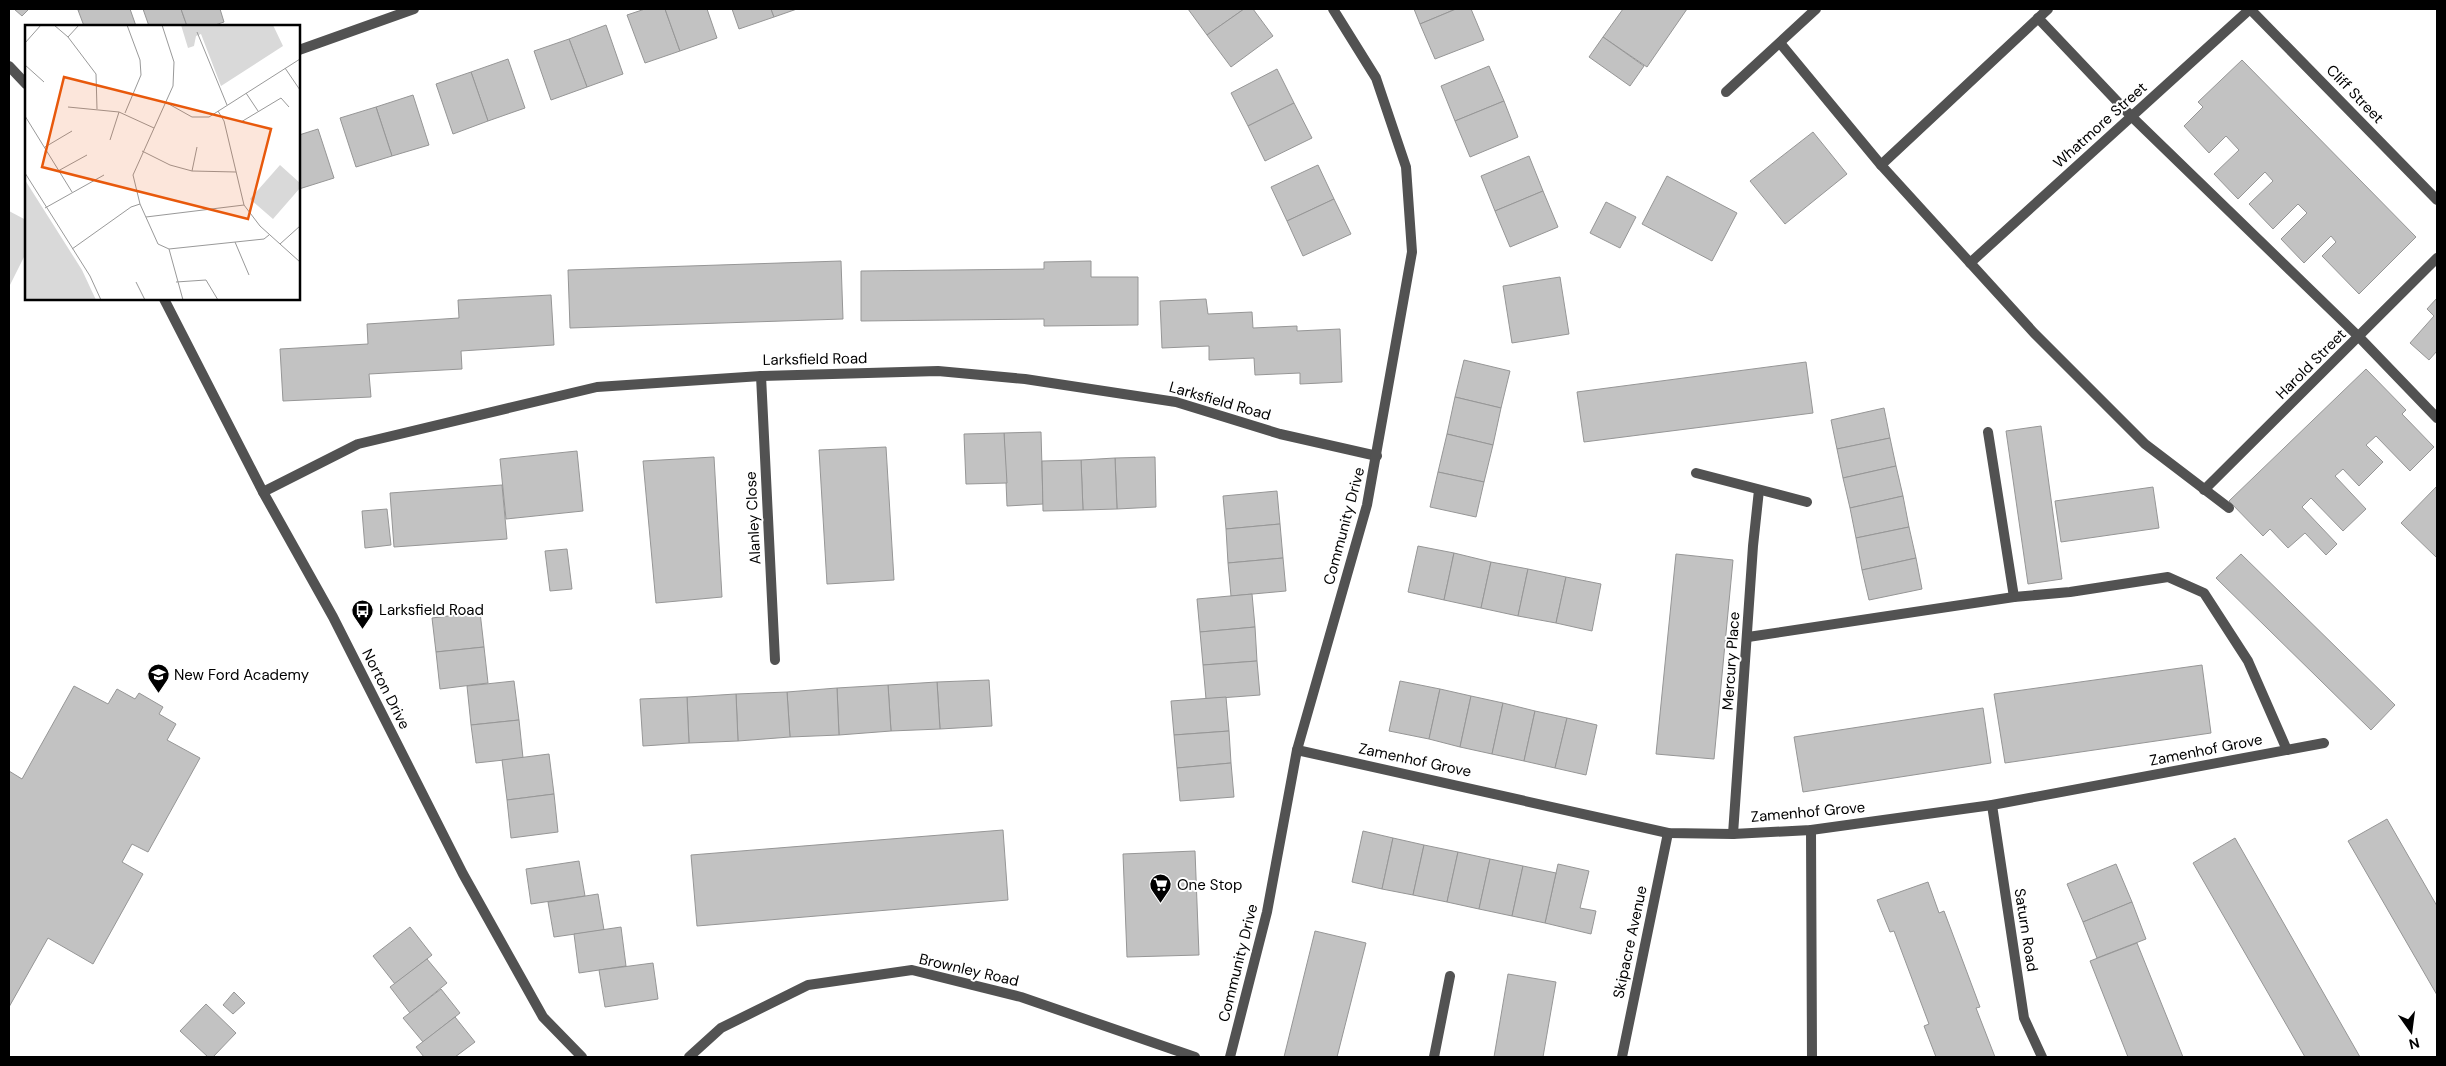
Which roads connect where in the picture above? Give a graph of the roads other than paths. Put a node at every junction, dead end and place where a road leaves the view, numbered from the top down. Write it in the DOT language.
graph roads {
  1 [pos="414,9"];
  2 [pos="1333,9"];
  3 [pos="1816,9"];
  4 [pos="2048,9"];
  5 [pos="2250,9"];
  6 [pos="2038,18"];
  7 [pos="1780,43"];
  8 [pos="300,50"];
  9 [pos="9,66"];
  10 [pos="25,83"];
  11 [pos="1726,92"];
  12 [pos="2131,116"];
  13 [pos="1881,164"];
  14 [pos="2437,200"];
  15 [pos="2437,258"];
  16 [pos="1970,263"];
  17 [pos="165,300"];
  18 [pos="2359,337"];
  19 [pos="761,376"];
  20 [pos="2437,418"];
  21 [pos="1988,432"];
  22 [pos="1377,456"];
  23 [pos="1696,473"];
  24 [pos="1759,490"];
  25 [pos="2204,490"];
  26 [pos="263,492"];
  27 [pos="1807,502"];
  28 [pos="2229,508"];
  29 [pos="2014,597"];
  30 [pos="1748,637"];
  31 [pos="776,660"];
  32 [pos="2324,743"];
  33 [pos="1297,750"];
  34 [pos="2287,750"];
  35 [pos="1992,805"];
  36 [pos="1811,830"];
  37 [pos="1668,833"];
  38 [pos="1733,834"];
  39 [pos="1450,976"];
  40 [pos="582,1057"];
  41 [pos="689,1057"];
  42 [pos="1195,1057"];
  43 [pos="1230,1057"];
  44 [pos="1434,1057"];
  45 [pos="1622,1057"];
  46 [pos="1812,1057"];
  47 [pos="2042,1057"];
  1 -- 8 [label="street"];
  2 -- 22 [label="street, Community Drive"];
  3 -- 7 [label="street"];
  4 -- 6 [label="street"];
  5 -- 12 [label="street, Whatmore Street"];
  5 -- 14 [label="street, Cliff Street"];
  6 -- 12 [label="street"];
  6 -- 13 [label="street"];
  7 -- 11 [label="street"];
  7 -- 13 [label="street"];
  9 -- 10 [label="street"];
  12 -- 16 [label="street, Whatmore Street"];
  12 -- 18 [label="street"];
  13 -- 16 [label="street"];
  15 -- 18 [label="street, Harold Street"];
  16 -- 25 [label="street"];
  17 -- 26 [label="street, Norton Drive"];
  18 -- 20 [label="street"];
  18 -- 25 [label="street, Harold Street"];
  19 -- 22 [label="street, Larksfield Road"];
  19 -- 26 [label="street, Larksfield Road"];
  19 -- 31 [label="street, Alanley Close"];
  21 -- 29 [label="street"];
  22 -- 33 [label="street, Community Drive"];
  23 -- 24 [label="street"];
  24 -- 27 [label="street"];
  24 -- 30 [label="street, Mercury Place"];
  25 -- 28 [label="street"];
  26 -- 40 [label="street, Norton Drive"];
  29 -- 30 [label="street"];
  29 -- 34 [label="street"];
  30 -- 38 [label="street, Mercury Place"];
  32 -- 34 [label="street, Zamenhof Grove"];
  33 -- 37 [label="street, Zamenhof Grove"];
  33 -- 43 [label="street, Community Drive"];
  34 -- 35 [label="street, Zamenhof Grove"];
  35 -- 36 [label="street, Zamenhof Grove"];
  35 -- 47 [label="street, Saturn Road"];
  36 -- 38 [label="street, Zamenhof Grove"];
  36 -- 46 [label="street"];
  37 -- 38 [label="street, Zamenhof Grove"];
  37 -- 45 [label="street, Skipacre Avenue"];
  39 -- 44 [label="street"];
  41 -- 42 [label="street, Brownley Road"];
}
